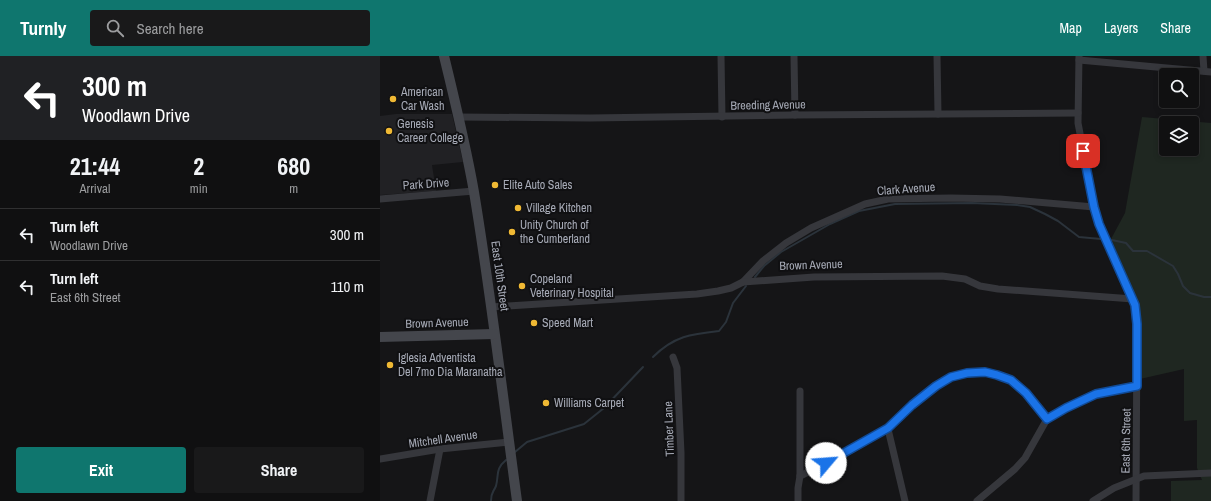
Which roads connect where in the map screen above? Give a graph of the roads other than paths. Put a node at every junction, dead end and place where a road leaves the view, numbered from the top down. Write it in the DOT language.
graph roads {
  1 [pos="444,56"];
  2 [pos="721,56"];
  3 [pos="794,56"];
  4 [pos="937,56"];
  5 [pos="1203,56"];
  6 [pos="1079,58"];
  7 [pos="1207,72"];
  8 [pos="1078,113"];
  9 [pos="938,114"];
  10 [pos="796,115"];
  11 [pos="459,117"];
  12 [pos="722,117"];
  13 [pos="474,191"];
  14 [pos="380,199"];
  15 [pos="1094,207"];
  16 [pos="743,282"];
  17 [pos="1133,299"];
  18 [pos="491,307"];
  19 [pos="494,334"];
  20 [pos="380,337"];
  21 [pos="673,357"];
  22 [pos="1137,386"];
  23 [pos="800,391"];
  24 [pos="1047,419"];
  25 [pos="888,428"];
  26 [pos="509,442"];
  27 [pos="440,449"];
  28 [pos="380,459"];
  29 [pos="1211,473"];
  30 [pos="800,476"];
  31 [pos="1136,479"];
  32 [pos="979,500"];
  33 [pos="430,501"];
  34 [pos="517,501"];
  35 [pos="681,501"];
  36 [pos="798,501"];
  37 [pos="905,501"];
  38 [pos="1093,501"];
  39 [pos="1136,501"];
  1 -- 11 [label="main road, East 10th Street"];
  2 -- 12 [label="street"];
  3 -- 10 [label="street"];
  4 -- 9 [label="street"];
  5 -- 7 [label="street"];
  6 -- 7 [label="street"];
  6 -- 8 [label="street, East 6th Street"];
  8 -- 9 [label="street, Breeding Avenue"];
  8 -- 15 [label="street, East 6th Street"];
  9 -- 10 [label="street, Breeding Avenue"];
  10 -- 12 [label="street, Breeding Avenue"];
  11 -- 12 [label="street, Breeding Avenue"];
  11 -- 13 [label="main road, East 10th Street"];
  13 -- 14 [label="street, Park Drive"];
  13 -- 18 [label="main road, East 10th Street"];
  15 -- 16 [label="street, Clark Avenue"];
  15 -- 17 [label="street, East 6th Street"];
  16 -- 17 [label="street, Brown Avenue"];
  16 -- 18 [label="street, Brown Avenue"];
  17 -- 22 [label="street, East 6th Street"];
  18 -- 19 [label="main road, East 10th Street"];
  19 -- 20 [label="main road, Brown Avenue"];
  19 -- 26 [label="main road, East 10th Street"];
  21 -- 35 [label="street, Timber Lane"];
  22 -- 24 [label="street"];
  22 -- 31 [label="street, East 6th Street"];
  23 -- 30 [label="street"];
  24 -- 25 [label="street"];
  24 -- 32 [label="street"];
  25 -- 30 [label="street"];
  25 -- 37 [label="street"];
  26 -- 27 [label="street, Mitchell Avenue"];
  26 -- 34 [label="main road, East 10th Street"];
  27 -- 28 [label="street, Mitchell Avenue"];
  27 -- 33 [label="street"];
  29 -- 31 [label="street"];
  30 -- 36 [label="street"];
  31 -- 38 [label="street"];
  31 -- 39 [label="street, East 6th Street"];
}
